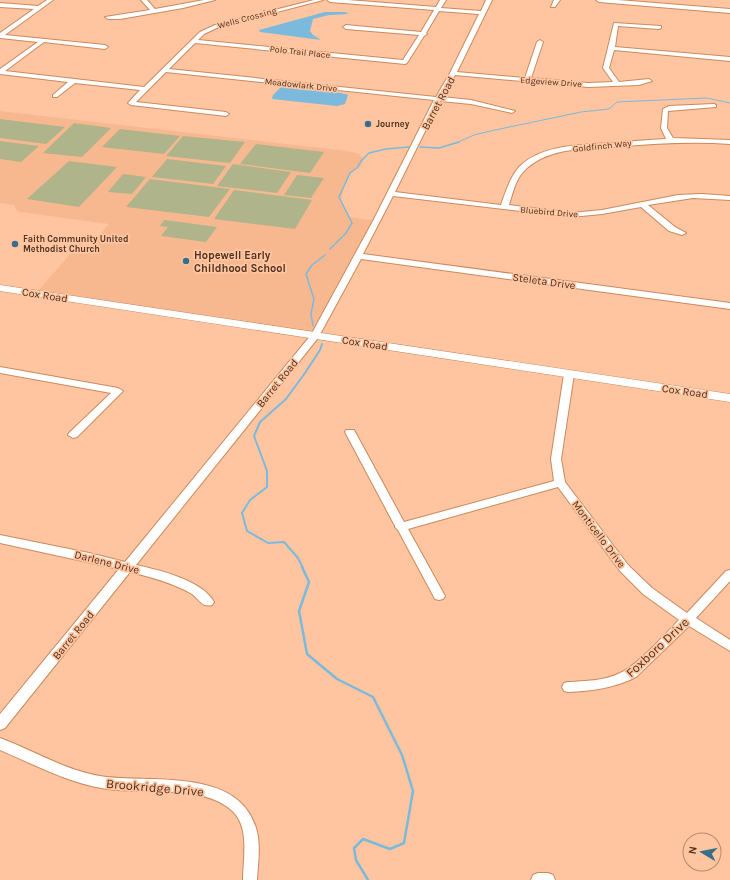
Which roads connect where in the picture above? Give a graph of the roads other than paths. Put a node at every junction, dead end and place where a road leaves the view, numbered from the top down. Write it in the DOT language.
graph roads {
  1 [pos="50,0"];
  2 [pos="144,0"];
  3 [pos="212,0"];
  4 [pos="320,0"];
  5 [pos="330,0"];
  6 [pos="443,0"];
  7 [pos="489,0"];
  8 [pos="557,0"];
  9 [pos="599,0"];
  10 [pos="0,5"];
  11 [pos="553,6"];
  12 [pos="39,8"];
  13 [pos="437,9"];
  14 [pos="154,11"];
  15 [pos="730,11"];
  16 [pos="482,13"];
  17 [pos="108,17"];
  18 [pos="346,27"];
  19 [pos="659,27"];
  20 [pos="424,34"];
  21 [pos="0,36"];
  22 [pos="42,41"];
  23 [pos="194,41"];
  24 [pos="540,42"];
  25 [pos="105,47"];
  26 [pos="612,48"];
  27 [pos="730,60"];
  28 [pos="164,70"];
  29 [pos="0,72"];
  30 [pos="454,74"];
  31 [pos="527,80"];
  32 [pos="73,81"];
  33 [pos="649,81"];
  34 [pos="617,83"];
  35 [pos="144,89"];
  36 [pos="55,96"];
  37 [pos="438,99"];
  38 [pos="714,106"];
  39 [pos="512,111"];
  40 [pos="226,114"];
  41 [pos="670,139"];
  42 [pos="730,142"];
  43 [pos="391,194"];
  44 [pos="730,198"];
  45 [pos="643,205"];
  46 [pos="504,208"];
  47 [pos="682,233"];
  48 [pos="359,256"];
  49 [pos="0,288"];
  50 [pos="730,306"];
  51 [pos="315,336"];
  52 [pos="0,370"];
  53 [pos="569,374"];
  54 [pos="730,398"];
  55 [pos="350,432"];
  56 [pos="73,435"];
  57 [pos="560,483"];
  58 [pos="400,527"];
  59 [pos="0,539"];
  60 [pos="129,567"];
  61 [pos="730,574"];
  62 [pos="439,596"];
  63 [pos="208,602"];
  64 [pos="688,619"];
  65 [pos="730,646"];
  66 [pos="568,687"];
  67 [pos="0,724"];
  68 [pos="0,744"];
  69 [pos="250,880"];
  70 [pos="538,880"];
  71 [pos="548,880"];
  1 -- 12 [label="street"];
  2 -- 14 [label="street"];
  3 -- 14 [label="street"];
  4 -- 23 [label="street, Wells Crossing"];
  5 -- 13 [label="street"];
  6 -- 13 [label="street"];
  7 -- 16 [label="street, Barret Road"];
  8 -- 11 [label="street"];
  9 -- 15 [label="street"];
  10 -- 12 [label="street"];
  12 -- 21 [label="street"];
  13 -- 16 [label="street"];
  13 -- 20 [label="street"];
  14 -- 17 [label="street"];
  16 -- 30 [label="street, Barret Road"];
  18 -- 20 [label="street"];
  19 -- 26 [label="street"];
  20 -- 23 [label="street, Polo Trail Place"];
  21 -- 22 [label="street"];
  22 -- 25 [label="street"];
  22 -- 29 [label="street"];
  23 -- 28 [label="street, Wells Crossing"];
  24 -- 31 [label="street"];
  26 -- 27 [label="street"];
  26 -- 34 [label="street"];
  28 -- 35 [label="street, Wells Crossing"];
  28 -- 37 [label="street, Meadowlark Drive"];
  29 -- 32 [label="street"];
  30 -- 31 [label="street, Edgeview Drive"];
  30 -- 37 [label="street, Barret Road"];
  31 -- 34 [label="street, Edgeview Drive"];
  32 -- 35 [label="street"];
  32 -- 36 [label="street"];
  33 -- 34 [label="street, Edgeview Drive"];
  35 -- 40 [label="street, Wells Crossing"];
  37 -- 39 [label="street, Meadowlark Drive"];
  37 -- 43 [label="street, Barret Road"];
  38 -- 41 [label="street"];
  41 -- 42 [label="street, Goldfinch Way"];
  41 -- 46 [label="street, Goldfinch Way"];
  43 -- 46 [label="street, Bluebird Drive"];
  43 -- 48 [label="street, Barret Road"];
  44 -- 45 [label="street, Bluebird Drive"];
  45 -- 46 [label="street, Bluebird Drive"];
  45 -- 47 [label="street"];
  48 -- 50 [label="street, Steleta Drive"];
  48 -- 51 [label="street, Barret Road"];
  49 -- 51 [label="main road, Cox Road"];
  51 -- 53 [label="main road, Cox Road"];
  51 -- 60 [label="street, Barret Road"];
  52 -- 56 [label="street"];
  53 -- 54 [label="main road, Cox Road"];
  53 -- 57 [label="street, Monticello Drive"];
  55 -- 58 [label="street"];
  57 -- 58 [label="street"];
  57 -- 64 [label="street, Monticello Drive"];
  58 -- 62 [label="street"];
  59 -- 60 [label="street, Darlene Drive"];
  60 -- 63 [label="street, Darlene Drive"];
  60 -- 67 [label="street, Barret Road"];
  61 -- 64 [label="street, Foxboro Drive"];
  64 -- 65 [label="street, Monticello Drive"];
  64 -- 66 [label="street, Foxboro Drive"];
  68 -- 69 [label="street, Brookridge Drive"];
  70 -- 71 [label="street"];
}
